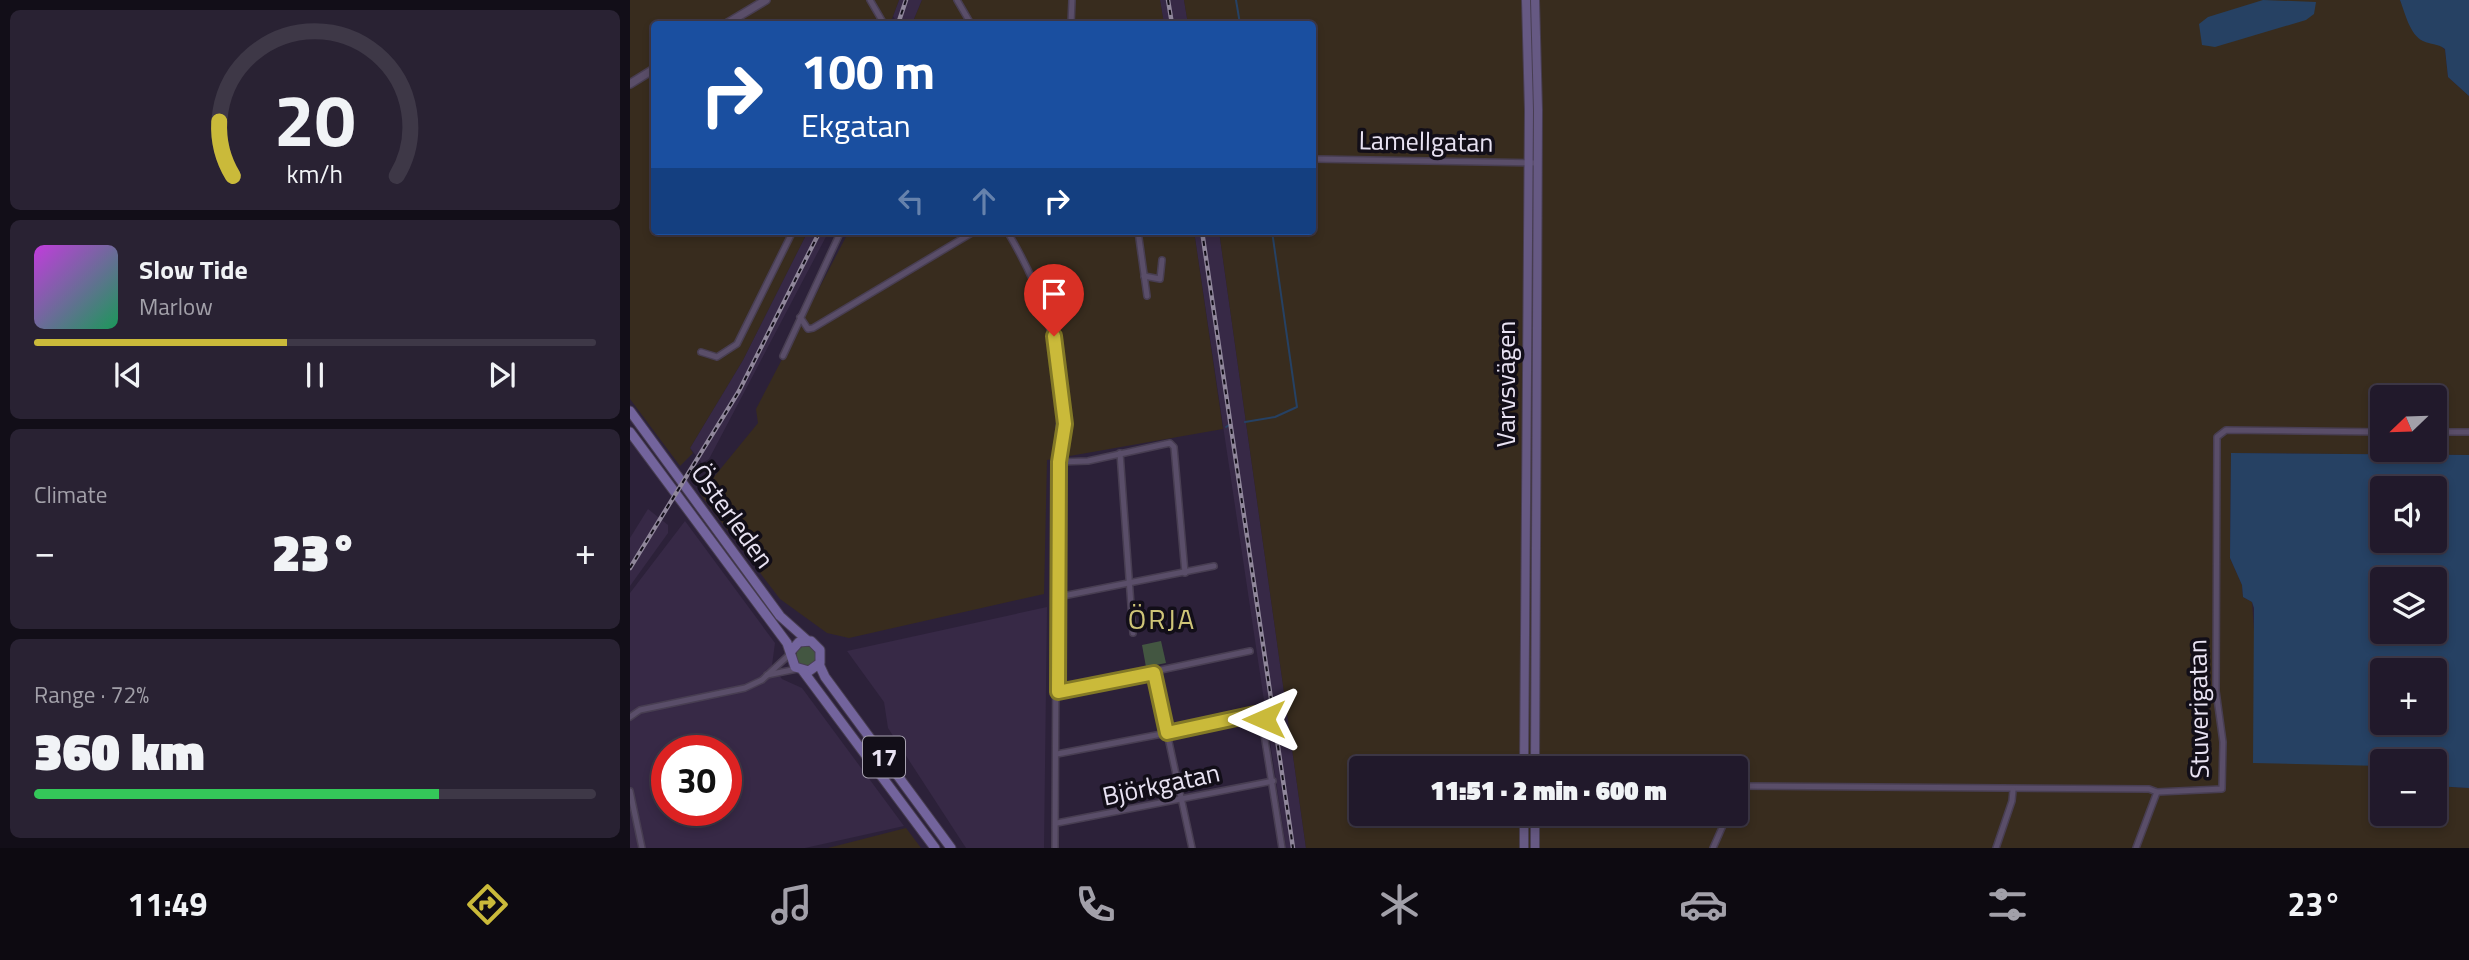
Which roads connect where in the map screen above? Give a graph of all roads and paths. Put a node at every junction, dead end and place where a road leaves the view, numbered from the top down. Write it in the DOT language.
graph roads {
  1 [pos="766,0"];
  2 [pos="870,0"];
  3 [pos="957,0"];
  4 [pos="1072,0"];
  5 [pos="1526,0"];
  6 [pos="1535,0"];
  7 [pos="731,21"];
  8 [pos="882,21"];
  9 [pos="969,21"];
  10 [pos="1071,21"];
  11 [pos="651,71"];
  12 [pos="630,84"];
  13 [pos="1316,159"];
  14 [pos="1532,163"];
  15 [pos="791,235"];
  16 [pos="839,235"];
  17 [pos="968,235"];
  18 [pos="1009,235"];
  19 [pos="1139,235"];
  20 [pos="1162,260"];
  21 [pos="1144,276"];
  22 [pos="1147,296"];
  23 [pos="800,317"];
  24 [pos="701,352"];
  25 [pos="783,356"];
  26 [pos="630,411"];
  27 [pos="630,432"];
  28 [pos="2370,432"];
  29 [pos="2447,432"];
  30 [pos="2469,432"];
  31 [pos="1120,453"];
  32 [pos="1059,462"];
  33 [pos="1214,566"];
  34 [pos="1185,573"];
  35 [pos="1128,584"];
  36 [pos="1058,597"];
  37 [pos="1133,633"];
  38 [pos="808,641"];
  39 [pos="1250,651"];
  40 [pos="791,652"];
  41 [pos="819,664"];
  42 [pos="800,670"];
  43 [pos="1154,673"];
  44 [pos="767,676"];
  45 [pos="1058,692"];
  46 [pos="630,717"];
  47 [pos="1167,733"];
  48 [pos="1058,754"];
  49 [pos="1524,756"];
  50 [pos="1535,756"];
  51 [pos="1273,781"];
  52 [pos="1748,786"];
  53 [pos="2013,790"];
  54 [pos="630,791"];
  55 [pos="2157,792"];
  56 [pos="1181,800"];
  57 [pos="1057,823"];
  58 [pos="1524,826"];
  59 [pos="1535,826"];
  60 [pos="1723,826"];
  61 [pos="642,848"];
  62 [pos="935,848"];
  63 [pos="951,848"];
  64 [pos="1055,848"];
  65 [pos="1192,848"];
  66 [pos="1282,848"];
  67 [pos="1524,848"];
  68 [pos="1535,848"];
  69 [pos="1713,848"];
  70 [pos="1996,848"];
  71 [pos="2136,848"];
  1 -- 7 [label="street"];
  2 -- 8 [label="street"];
  3 -- 9 [label="street"];
  4 -- 10 [label="street"];
  5 -- 14 [label="main road, Varvsvägen"];
  6 -- 14 [label="main road, Varvsvägen"];
  11 -- 12 [label="street"];
  13 -- 14 [label="street, Lamellgatan"];
  14 -- 49 [label="main road, Varvsvägen"];
  14 -- 50 [label="main road, Varvsvägen"];
  15 -- 24 [label="street"];
  16 -- 23 [label="street"];
  17 -- 23 [label="street"];
  18 -- 32 [label="street"];
  19 -- 21 [label="street"];
  20 -- 21 [label="street"];
  21 -- 22 [label="street"];
  23 -- 25 [label="street"];
  26 -- 38 [label="main road, Österleden / 17"];
  27 -- 40 [label="main road, Österleden / 17"];
  28 -- 55 [label="street, Stuverigatan"];
  29 -- 30 [label="street"];
  31 -- 32 [label="street"];
  31 -- 34 [label="street"];
  31 -- 35 [label="street"];
  32 -- 36 [label="street"];
  33 -- 34 [label="street"];
  34 -- 35 [label="street"];
  35 -- 36 [label="street"];
  35 -- 37 [label="street"];
  36 -- 45 [label="street"];
  38 -- 40 [label="main road"];
  38 -- 41 [label="main road, 17"];
  39 -- 43 [label="street"];
  40 -- 42 [label="main road, 17"];
  40 -- 44 [label="street"];
  41 -- 42 [label="main road"];
  41 -- 63 [label="main road, 17"];
  42 -- 44 [label="street"];
  42 -- 62 [label="main road, 17"];
  43 -- 45 [label="street"];
  43 -- 47 [label="street"];
  44 -- 46 [label="street"];
  45 -- 48 [label="street"];
  47 -- 48 [label="street"];
  47 -- 51 [label="street"];
  47 -- 56 [label="street"];
  48 -- 57 [label="street"];
  51 -- 56 [label="street, Björkgatan"];
  51 -- 66 [label="street"];
  52 -- 53 [label="street, Stuverigatan"];
  53 -- 55 [label="street, Stuverigatan"];
  53 -- 70 [label="street"];
  54 -- 61 [label="street"];
  55 -- 71 [label="street"];
  56 -- 57 [label="street, Björkgatan"];
  56 -- 65 [label="street"];
  57 -- 64 [label="street"];
  58 -- 67 [label="main road"];
  59 -- 68 [label="main road"];
  60 -- 69 [label="street"];
}
